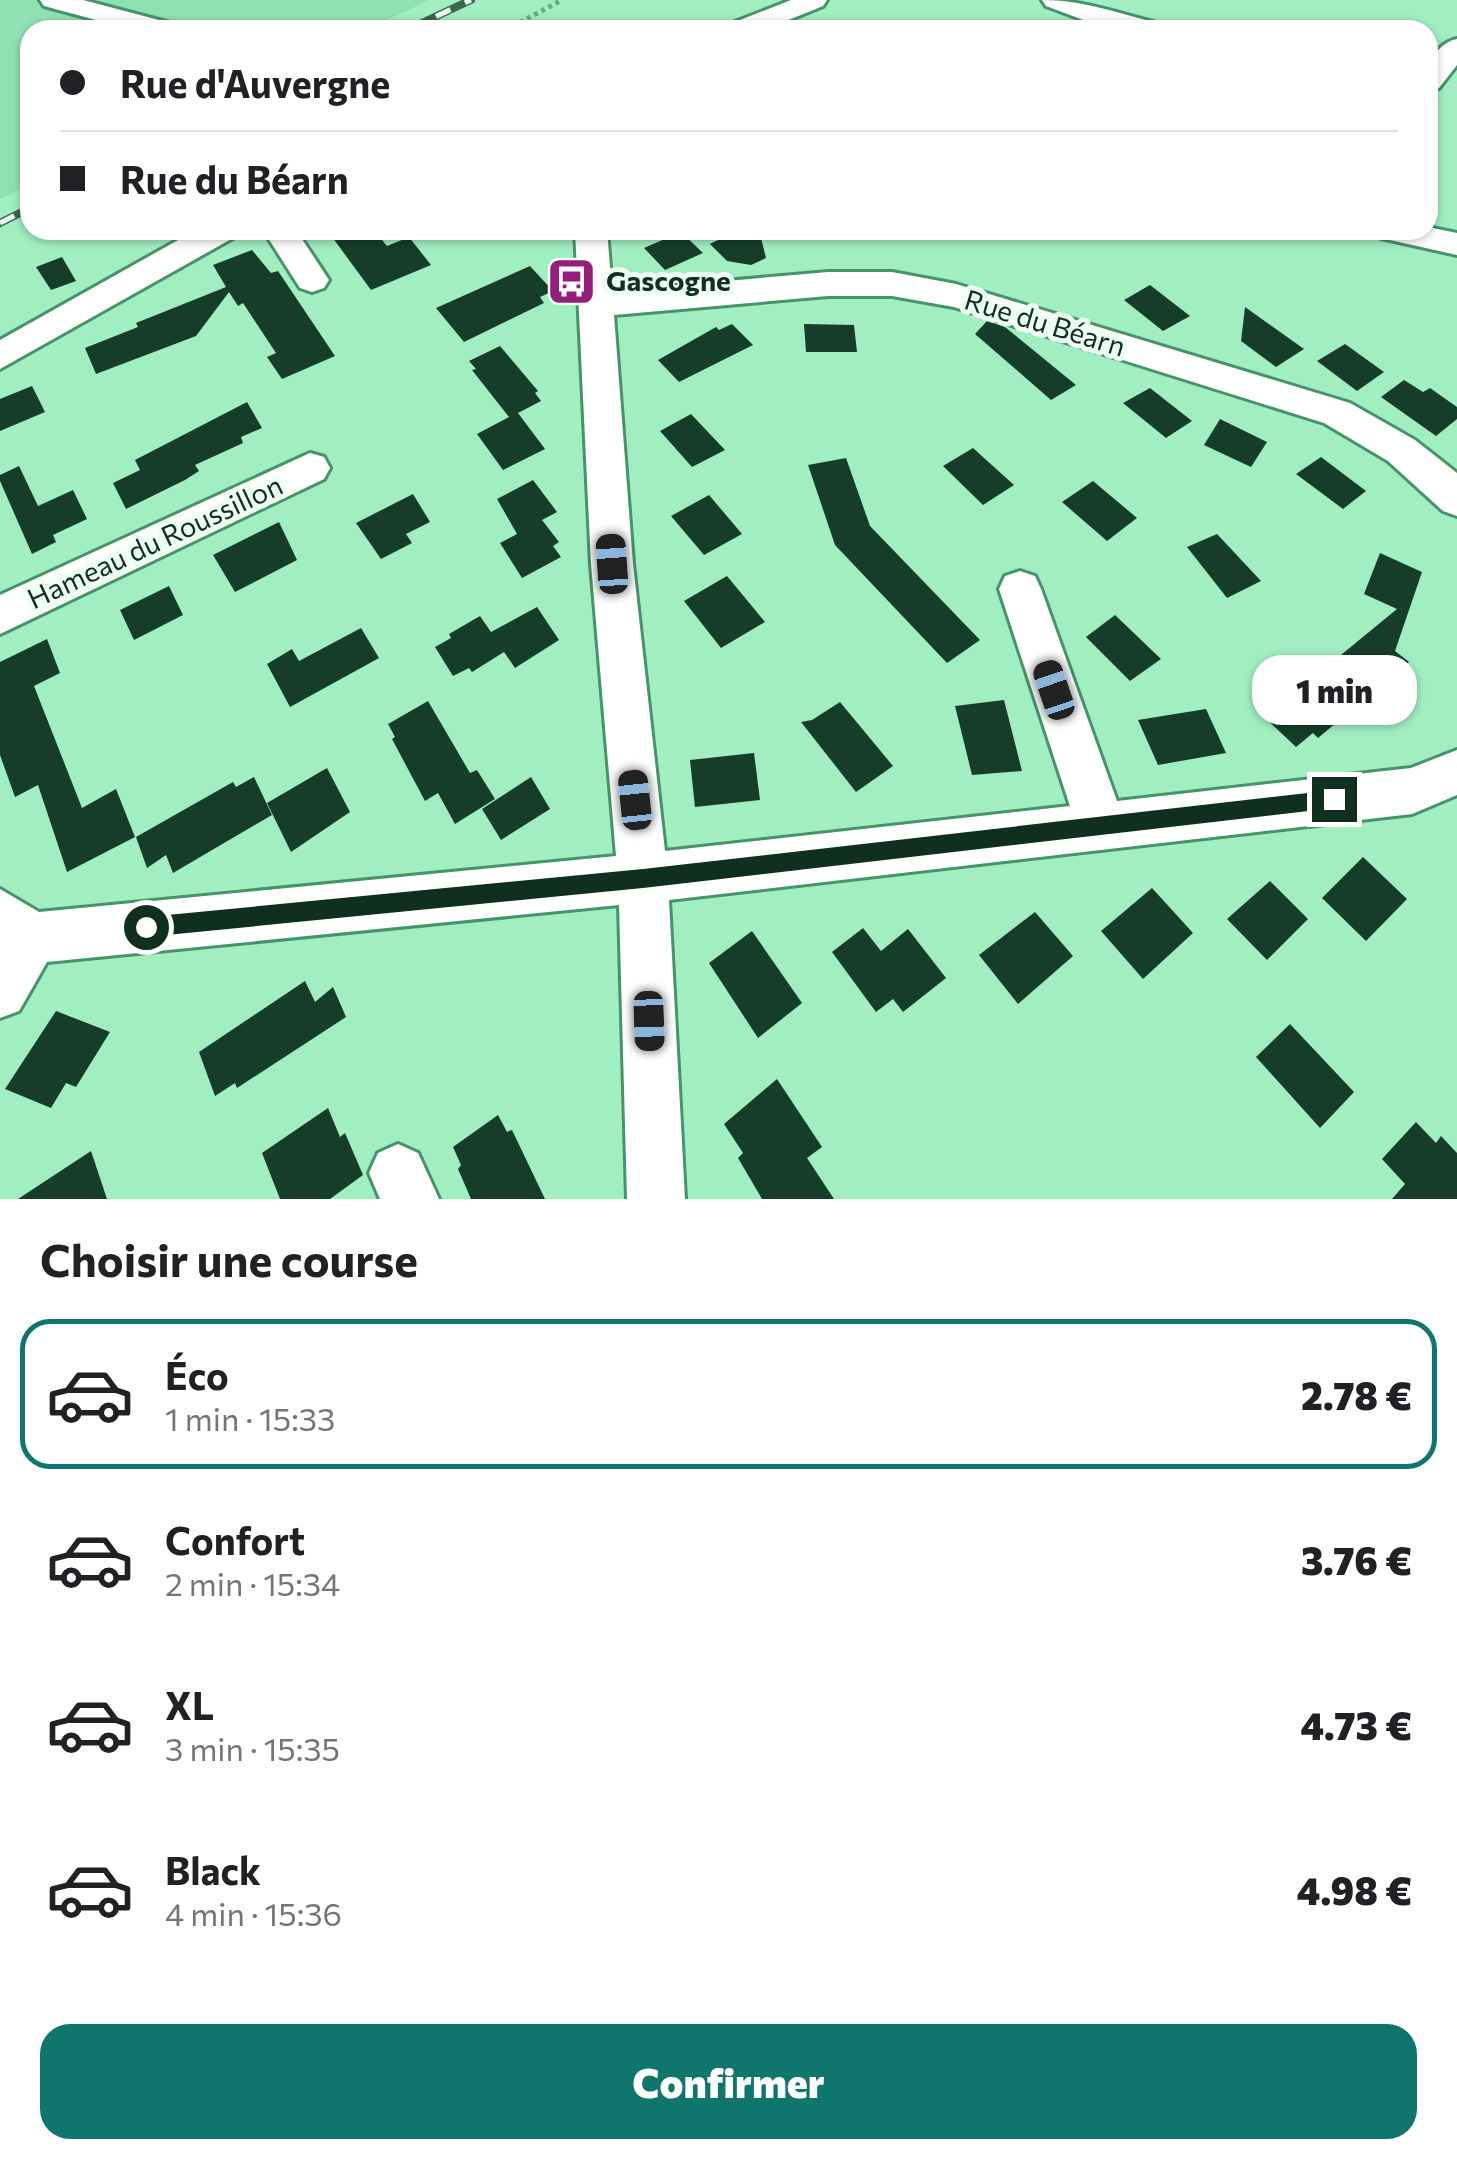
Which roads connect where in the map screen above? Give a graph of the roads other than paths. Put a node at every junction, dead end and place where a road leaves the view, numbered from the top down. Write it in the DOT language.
graph roads {
  1 [pos="53,0"];
  2 [pos="814,0"];
  3 [pos="1054,0"];
  4 [pos="127,20"];
  5 [pos="765,20"];
  6 [pos="1104,20"];
  7 [pos="1457,47"];
  8 [pos="1438,70"];
  9 [pos="203,240"];
  10 [pos="286,240"];
  11 [pos="592,240"];
  12 [pos="312,280"];
  13 [pos="596,304"];
  14 [pos="0,356"];
  15 [pos="310,468"];
  16 [pos="1457,500"];
  17 [pos="1020,589"];
  18 [pos="0,616"];
  19 [pos="1457,772"];
  20 [pos="1101,825"];
  21 [pos="643,878"];
  22 [pos="16,926"];
  23 [pos="0,992"];
  24 [pos="656,1199"];
  1 -- 4 [label="street"];
  2 -- 5 [label="street"];
  3 -- 6 [label="street"];
  7 -- 8 [label="street"];
  9 -- 14 [label="street"];
  10 -- 12 [label="street"];
  11 -- 13 [label="street"];
  13 -- 16 [label="street, Rue du Béarn"];
  13 -- 21 [label="street"];
  15 -- 18 [label="street, Hameau du Roussillon"];
  17 -- 20 [label="street"];
  19 -- 20 [label="street"];
  20 -- 21 [label="street"];
  21 -- 22 [label="street"];
  21 -- 24 [label="street"];
  22 -- 23 [label="street"];
}
